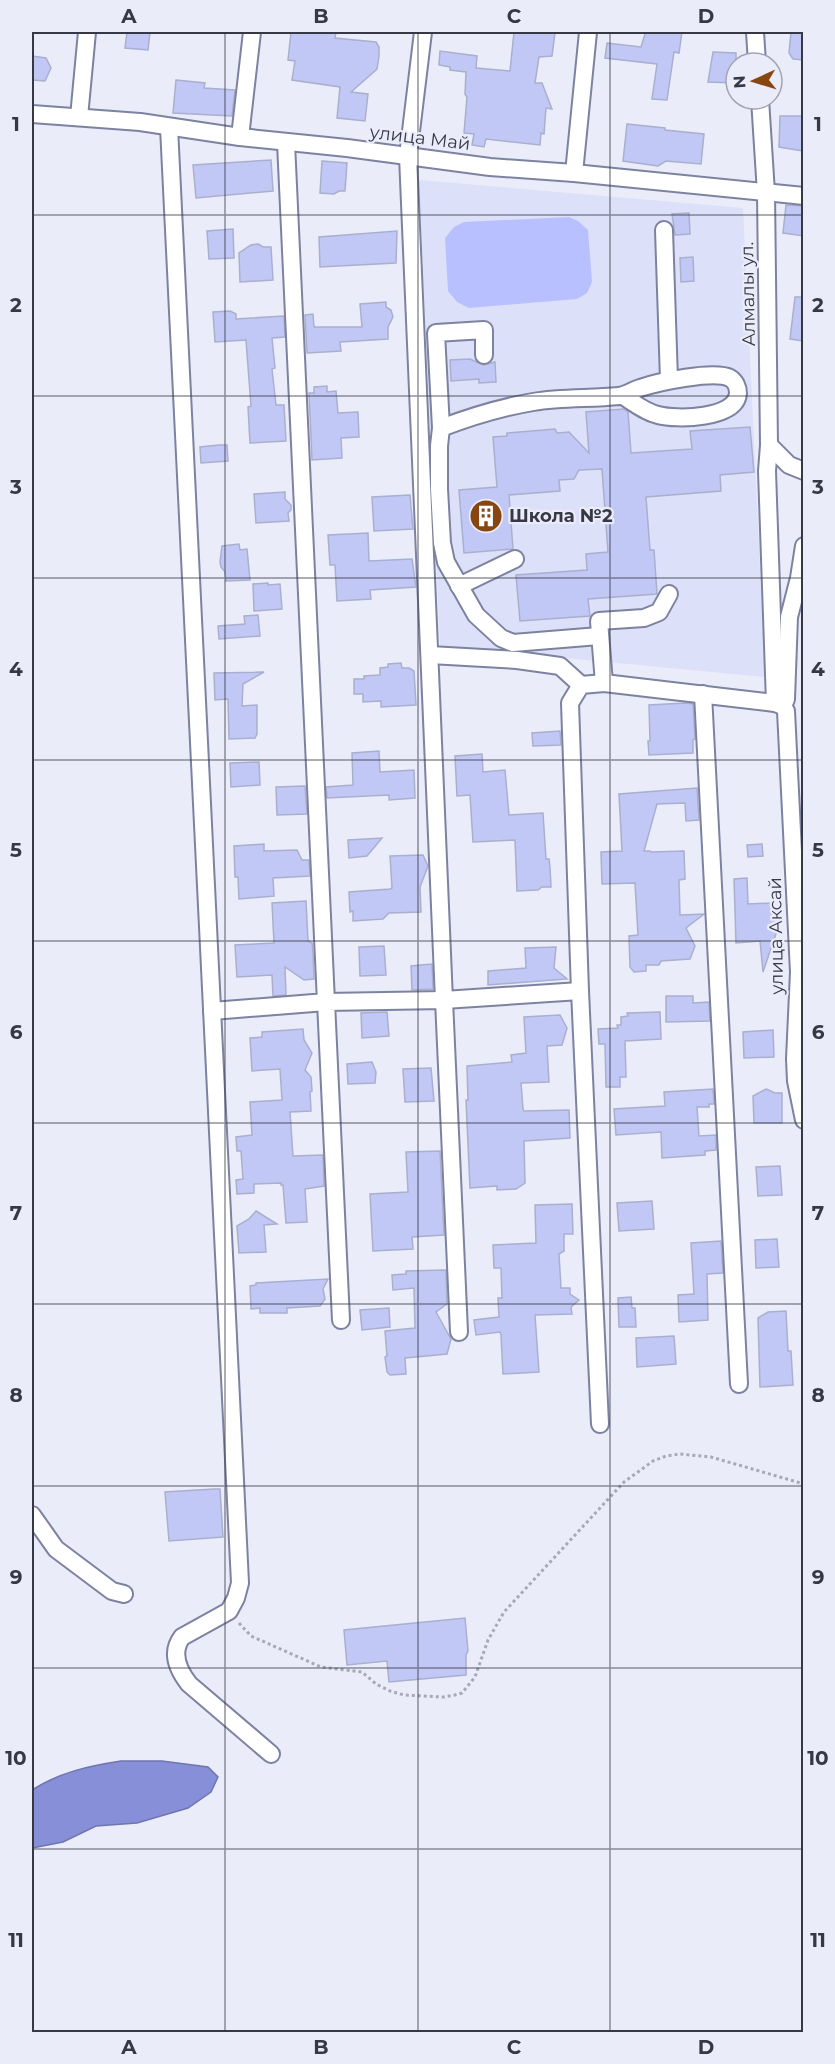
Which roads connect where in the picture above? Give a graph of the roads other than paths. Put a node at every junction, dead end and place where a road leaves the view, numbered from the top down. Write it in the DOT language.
graph roads {
  1 [pos="87,32"];
  2 [pos="252,32"];
  3 [pos="423,32"];
  4 [pos="588,32"];
  5 [pos="755,32"];
  6 [pos="757,51"];
  7 [pos="761,111"];
  8 [pos="32,114"];
  9 [pos="79,117"];
  10 [pos="169,127"];
  11 [pos="240,137"];
  12 [pos="286,143"];
  13 [pos="408,156"];
  14 [pos="574,173"];
  15 [pos="766,193"];
  16 [pos="804,196"];
  17 [pos="664,230"];
  18 [pos="484,355"];
  19 [pos="669,380"];
  20 [pos="623,396"];
  21 [pos="441,428"];
  22 [pos="769,445"];
  23 [pos="804,471"];
  24 [pos="804,546"];
  25 [pos="515,560"];
  26 [pos="459,586"];
  27 [pos="669,594"];
  28 [pos="599,636"];
  29 [pos="430,656"];
  30 [pos="604,683"];
  31 [pos="581,685"];
  32 [pos="703,694"];
  33 [pos="779,704"];
  34 [pos="796,752"];
  35 [pos="580,991"];
  36 [pos="444,1000"];
  37 [pos="326,1002"];
  38 [pos="212,1011"];
  39 [pos="804,1120"];
  40 [pos="341,1320"];
  41 [pos="459,1332"];
  42 [pos="739,1384"];
  43 [pos="600,1424"];
  44 [pos="32,1515"];
  45 [pos="124,1594"];
  46 [pos="271,1754"];
  1 -- 9 [label="street"];
  2 -- 11 [label="street"];
  3 -- 13 [label="street"];
  4 -- 14 [label="street"];
  5 -- 6 [label="street"];
  7 -- 15 [label="street, Алмалы ул."];
  8 -- 9 [label="street, улица Май"];
  9 -- 10 [label="street, улица Май"];
  10 -- 11 [label="street, улица Май"];
  10 -- 38 [label="street"];
  11 -- 12 [label="street, улица Май"];
  12 -- 13 [label="street, улица Май"];
  12 -- 37 [label="street"];
  13 -- 14 [label="street, улица Май"];
  13 -- 29 [label="street"];
  14 -- 15 [label="street, улица Май"];
  15 -- 16 [label="street, улица Май"];
  15 -- 22 [label="street, Алмалы ул."];
  17 -- 19 [label="street"];
  18 -- 21 [label="street"];
  19 -- 20 [label="street"];
  19 -- 20 [label="street"];
  20 -- 21 [label="street"];
  21 -- 26 [label="street"];
  22 -- 23 [label="street"];
  22 -- 33 [label="street, Алмалы ул."];
  24 -- 33 [label="street"];
  25 -- 26 [label="street"];
  26 -- 28 [label="street"];
  27 -- 28 [label="street"];
  28 -- 30 [label="street"];
  29 -- 31 [label="street"];
  29 -- 36 [label="street"];
  30 -- 31 [label="street"];
  30 -- 32 [label="street"];
  31 -- 35 [label="street"];
  32 -- 33 [label="street"];
  32 -- 42 [label="street"];
  33 -- 34 [label="street, улица Аксай"];
  34 -- 39 [label="street, улица Аксай"];
  35 -- 36 [label="street"];
  35 -- 43 [label="street"];
  36 -- 37 [label="street"];
  36 -- 41 [label="street"];
  37 -- 38 [label="street"];
  37 -- 40 [label="street"];
  38 -- 46 [label="street"];
  44 -- 45 [label="street"];
}
